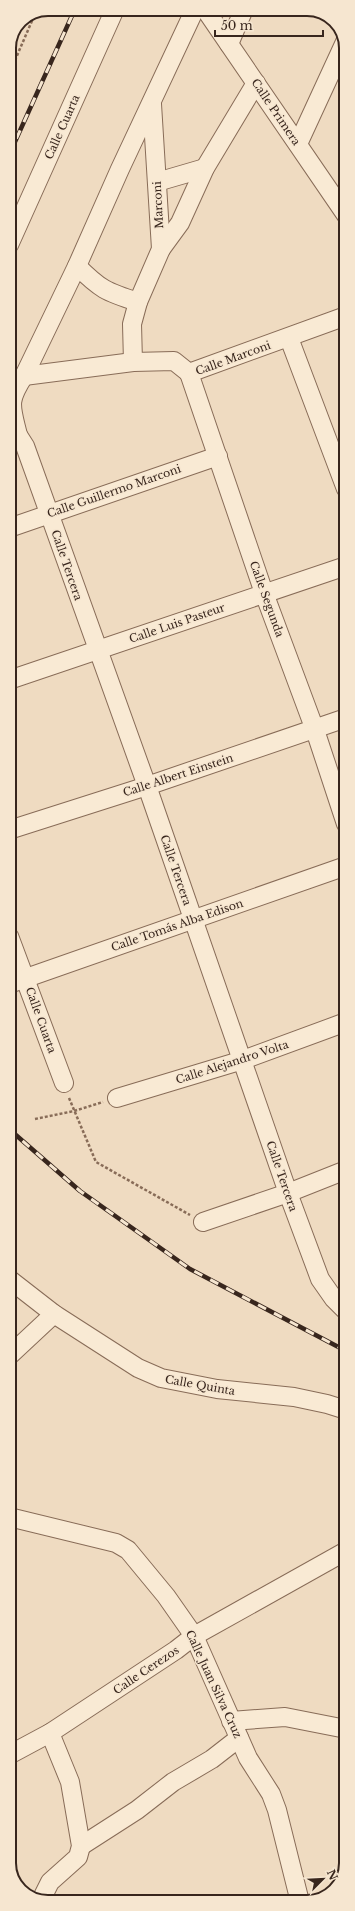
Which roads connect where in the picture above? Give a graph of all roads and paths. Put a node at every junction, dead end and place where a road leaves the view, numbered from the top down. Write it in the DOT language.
graph roads {
  1 [pos="112,16"];
  2 [pos="192,16"];
  3 [pos="210,16"];
  4 [pos="241,16"];
  5 [pos="33,20"];
  6 [pos="229,44"];
  7 [pos="339,55"];
  8 [pos="16,58"];
  9 [pos="256,83"];
  10 [pos="152,104"];
  11 [pos="298,144"];
  12 [pos="205,168"];
  13 [pos="157,182"];
  14 [pos="339,205"];
  15 [pos="16,229"];
  16 [pos="161,249"];
  17 [pos="77,266"];
  18 [pos="138,302"];
  19 [pos="339,319"];
  20 [pos="289,338"];
  21 [pos="133,362"];
  22 [pos="189,373"];
  23 [pos="24,376"];
  24 [pos="16,388"];
  25 [pos="16,435"];
  26 [pos="218,456"];
  27 [pos="339,470"];
  28 [pos="49,513"];
  29 [pos="16,525"];
  30 [pos="339,568"];
  31 [pos="264,593"];
  32 [pos="97,651"];
  33 [pos="16,678"];
  34 [pos="339,721"];
  35 [pos="315,730"];
  36 [pos="147,786"];
  37 [pos="339,803"];
  38 [pos="16,828"];
  39 [pos="339,868"];
  40 [pos="193,920"];
  41 [pos="17,982"];
  42 [pos="339,1025"];
  43 [pos="243,1060"];
  44 [pos="64,1083"];
  45 [pos="117,1098"];
  46 [pos="74,1111"];
  47 [pos="36,1119"];
  48 [pos="339,1173"];
  49 [pos="288,1193"];
  50 [pos="203,1222"];
  51 [pos="16,1284"];
  52 [pos="339,1304"];
  53 [pos="54,1314"];
  54 [pos="16,1349"];
  55 [pos="339,1408"];
  56 [pos="16,1519"];
  57 [pos="339,1554"];
  58 [pos="194,1636"];
  59 [pos="231,1721"];
  60 [pos="339,1728"];
  61 [pos="50,1734"];
  62 [pos="239,1738"];
  63 [pos="16,1751"];
  64 [pos="81,1846"];
  65 [pos="44,1894"];
  66 [pos="298,1895"];
  1 -- 15 [label="street, Calle Cuarta"];
  2 -- 10 [label="street, Marconi"];
  3 -- 6 [label="street, Calle Primera"];
  4 -- 6 [label="street"];
  5 -- 8 [label="path"];
  6 -- 9 [label="street, Calle Primera"];
  7 -- 11 [label="street"];
  9 -- 11 [label="street, Calle Primera"];
  9 -- 12 [label="street"];
  10 -- 13 [label="street, Marconi"];
  10 -- 17 [label="street, Marconi"];
  11 -- 14 [label="street, Calle Primera"];
  12 -- 13 [label="street"];
  12 -- 16 [label="street"];
  13 -- 16 [label="street, Marconi"];
  16 -- 18 [label="street, Marconi"];
  17 -- 18 [label="street"];
  17 -- 23 [label="street, Marconi"];
  18 -- 21 [label="street, Marconi"];
  19 -- 20 [label="street, Calle Marconi"];
  20 -- 22 [label="street, Calle Marconi"];
  20 -- 27 [label="street"];
  21 -- 22 [label="street, Calle Marconi"];
  21 -- 23 [label="street, Calle Marconi"];
  22 -- 26 [label="street, Calle Segunda"];
  23 -- 24 [label="street, Marconi"];
  25 -- 28 [label="street, Calle Tercera"];
  26 -- 28 [label="street, Calle Guillermo Marconi"];
  26 -- 31 [label="street, Calle Segunda"];
  28 -- 29 [label="street, Calle Guillermo Marconi"];
  28 -- 32 [label="street, Calle Tercera"];
  30 -- 31 [label="street, Calle Luis Pasteur"];
  31 -- 32 [label="street, Calle Luis Pasteur"];
  31 -- 35 [label="street, Calle Segunda"];
  32 -- 33 [label="street, Calle Luis Pasteur"];
  32 -- 36 [label="street, Calle Tercera"];
  34 -- 35 [label="street, Calle Albert Einstein"];
  35 -- 36 [label="street, Calle Albert Einstein"];
  35 -- 37 [label="street, Calle Segunda"];
  36 -- 38 [label="street, Calle Albert Einstein"];
  36 -- 40 [label="street, Calle Tercera"];
  39 -- 40 [label="street, Calle Tomás Alba Edison"];
  40 -- 41 [label="street, Calle Tomás Alba Edison"];
  40 -- 43 [label="street, Calle Tercera"];
  41 -- 44 [label="street, Calle Cuarta"];
  42 -- 43 [label="street, Calle Alejandro Volta"];
  43 -- 45 [label="street, Calle Alejandro Volta"];
  43 -- 49 [label="street, Calle Tercera"];
  44 -- 46 [label="path"];
  45 -- 46 [label="path"];
  46 -- 47 [label="path"];
  46 -- 50 [label="path"];
  48 -- 49 [label="street"];
  49 -- 50 [label="street"];
  49 -- 52 [label="street, Calle Tercera"];
  51 -- 53 [label="street, Calle Quinta"];
  53 -- 54 [label="street"];
  53 -- 55 [label="street, Calle Quinta"];
  56 -- 58 [label="street, Calle Juan Silva Cruz"];
  57 -- 58 [label="street, Calle Cerezos"];
  58 -- 59 [label="street, Calle Juan Silva Cruz"];
  58 -- 61 [label="street, Calle Cerezos"];
  59 -- 60 [label="street"];
  59 -- 62 [label="street, Calle Juan Silva Cruz"];
  61 -- 63 [label="street, Calle Cerezos"];
  61 -- 64 [label="street"];
  62 -- 64 [label="street"];
  62 -- 66 [label="street, Calle Juan Silva Cruz"];
  64 -- 65 [label="street"];
}
